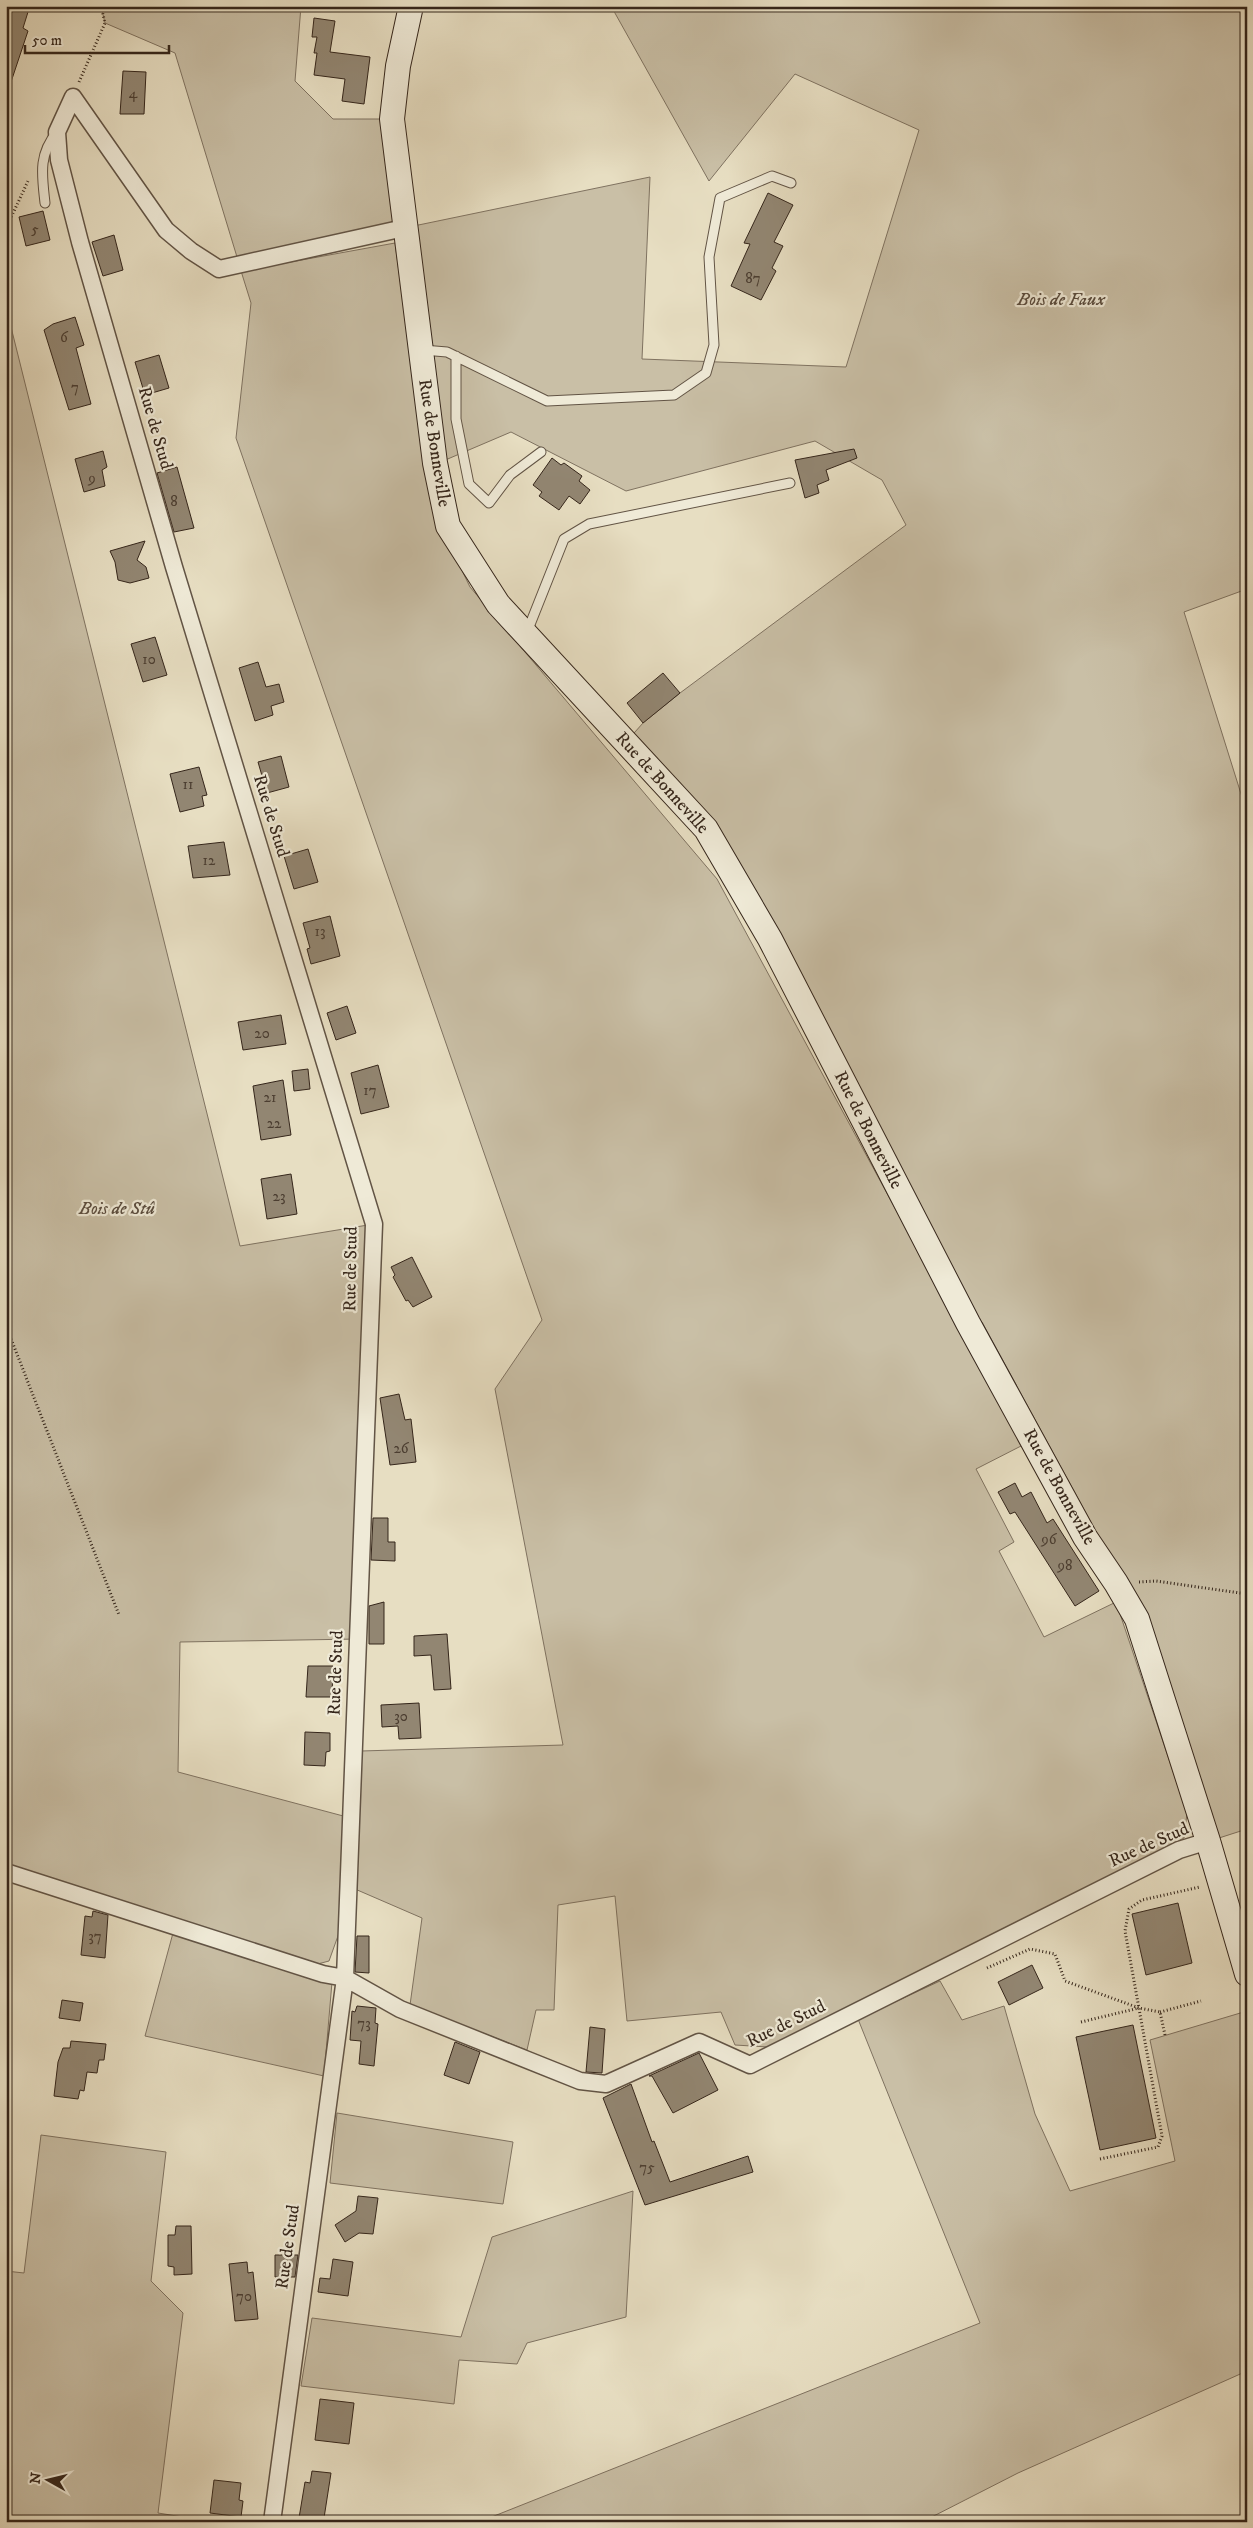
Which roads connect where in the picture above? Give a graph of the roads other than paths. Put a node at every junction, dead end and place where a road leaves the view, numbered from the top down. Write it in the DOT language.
graph roads {
  1 [pos="411,6"];
  2 [pos="57,132"];
  3 [pos="792,183"];
  4 [pos="45,203"];
  5 [pos="404,228"];
  6 [pos="420,350"];
  7 [pos="456,356"];
  8 [pos="541,452"];
  9 [pos="790,483"];
  10 [pos="526,634"];
  11 [pos="1208,1841"];
  12 [pos="6,1872"];
  13 [pos="1247,1974"];
  14 [pos="344,1978"];
  15 [pos="272,2522"];
  1 -- 5 [label="street, Rue de Bonneville"];
  2 -- 4 [label="lane"];
  2 -- 5 [label="street, Rue de Stud"];
  2 -- 14 [label="street, Rue de Stud"];
  3 -- 7 [label="lane"];
  5 -- 6 [label="street, Rue de Bonneville"];
  6 -- 7 [label="lane"];
  6 -- 10 [label="street, Rue de Bonneville"];
  7 -- 8 [label="lane"];
  9 -- 10 [label="lane"];
  10 -- 11 [label="street, Rue de Bonneville"];
  11 -- 13 [label="street, Rue de Bonneville"];
  11 -- 14 [label="street, Rue de Stud"];
  12 -- 14 [label="street, Rue de Stud"];
  14 -- 15 [label="street, Rue de Stud"];
}
